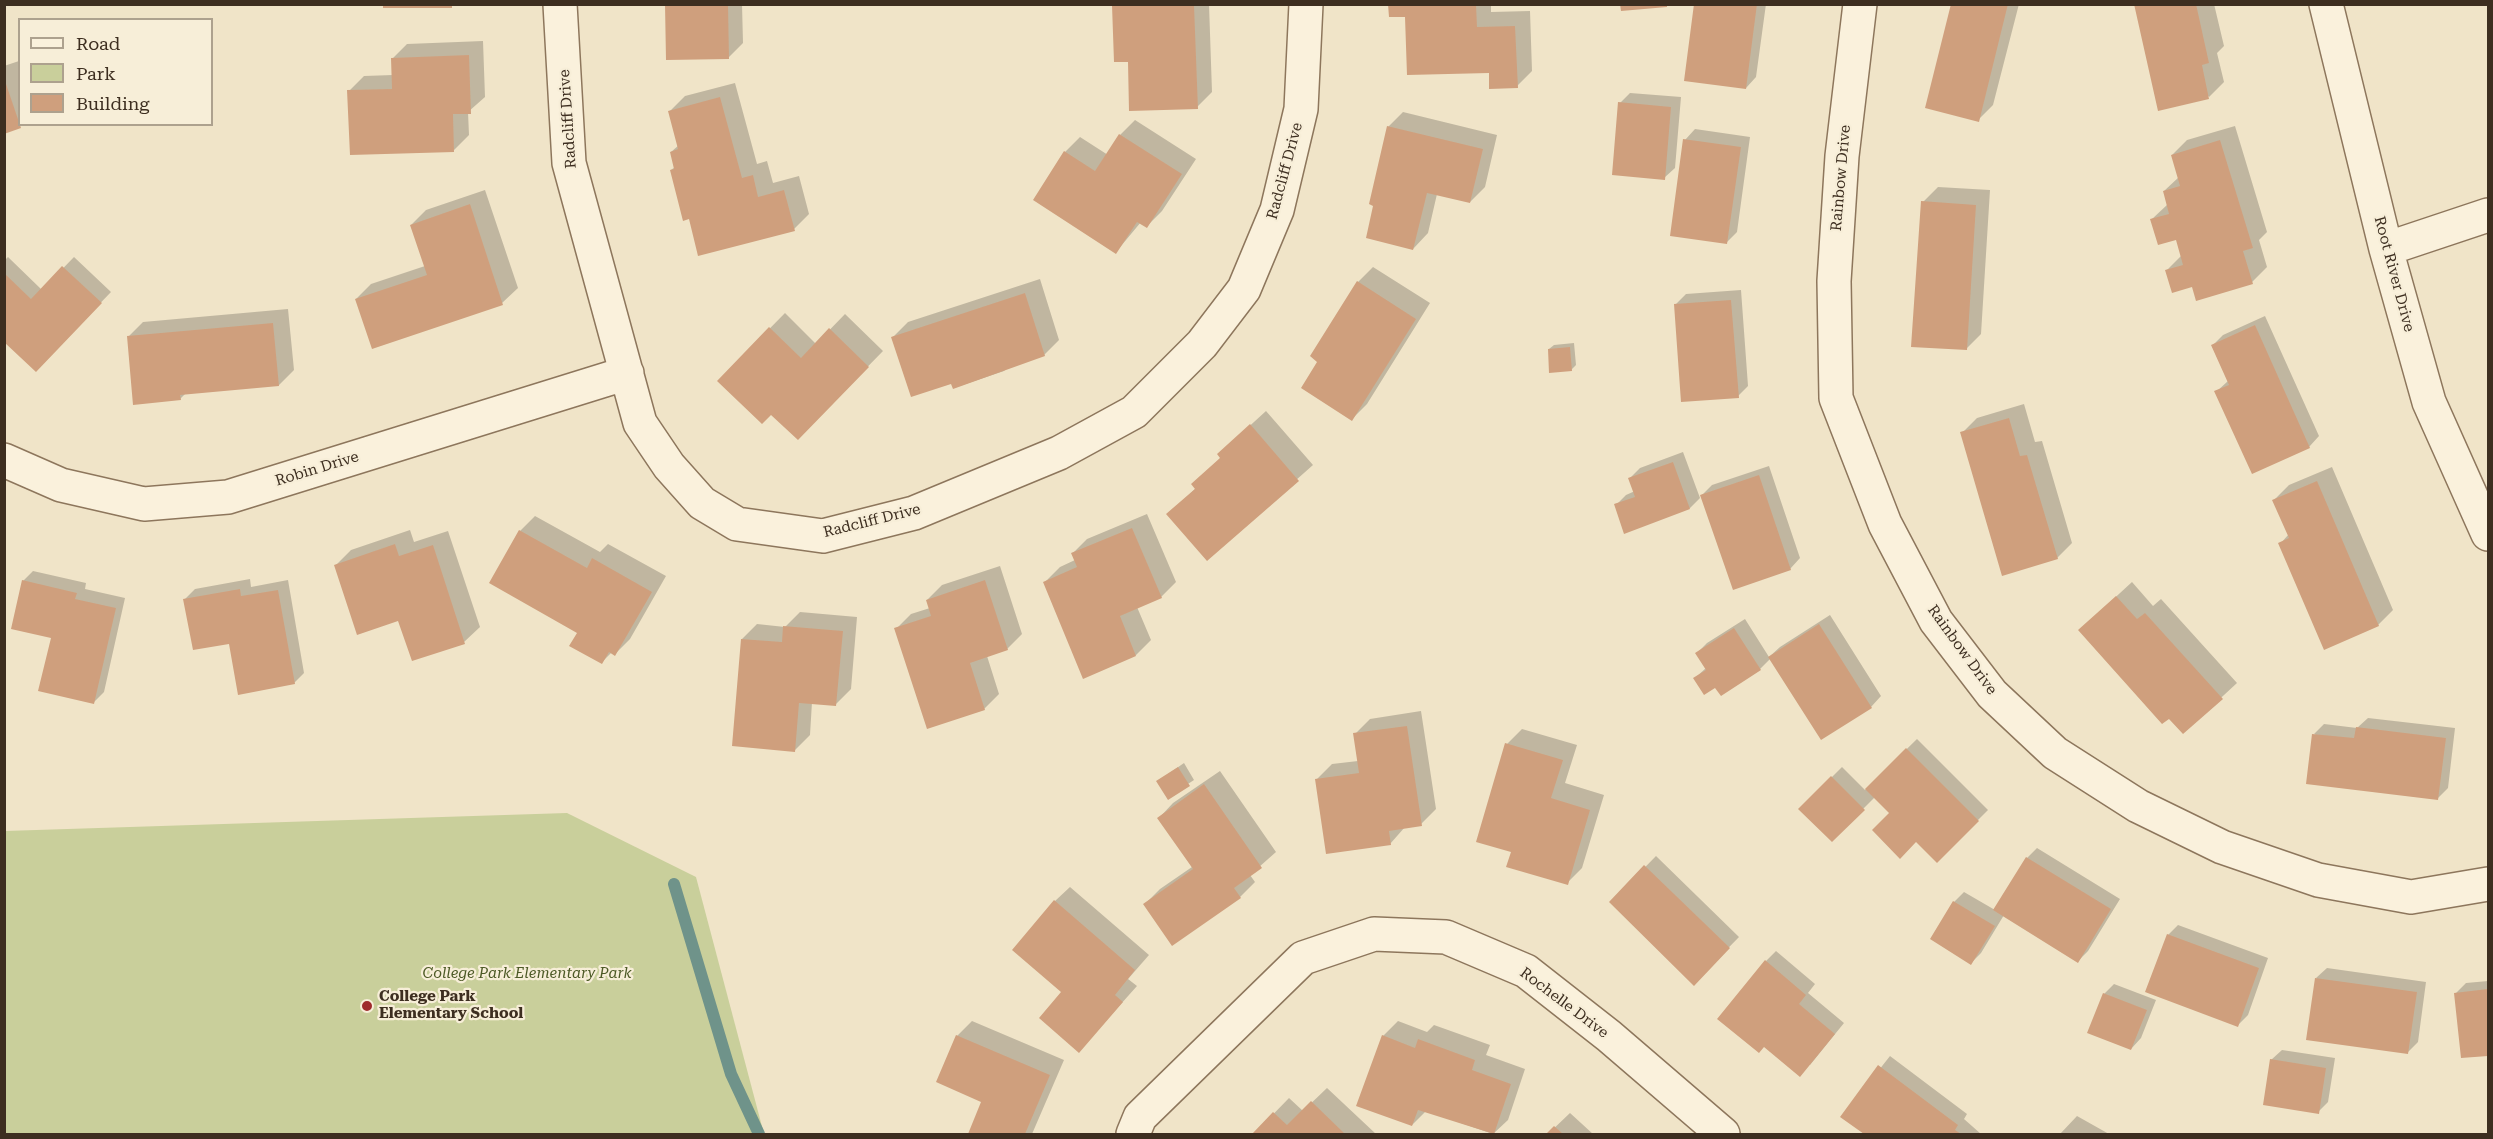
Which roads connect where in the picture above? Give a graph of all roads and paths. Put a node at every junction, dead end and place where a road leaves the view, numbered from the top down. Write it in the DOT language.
graph roads {
  1 [pos="560,4"];
  2 [pos="1306,4"];
  3 [pos="1860,4"];
  4 [pos="2326,4"];
  5 [pos="2488,215"];
  6 [pos="2386,249"];
  7 [pos="627,373"];
  8 [pos="4,460"];
  9 [pos="2488,534"];
  10 [pos="2488,884"];
  11 [pos="1133,1134"];
  12 [pos="1723,1134"];
  1 -- 7 [label="street, Radcliff Drive"];
  2 -- 7 [label="street, Radcliff Drive"];
  3 -- 10 [label="street, Rainbow Drive"];
  4 -- 6 [label="street, Root River Drive"];
  5 -- 6 [label="street"];
  6 -- 9 [label="street, Root River Drive"];
  7 -- 8 [label="street, Robin Drive"];
  11 -- 12 [label="street, Rochelle Drive"];
}
